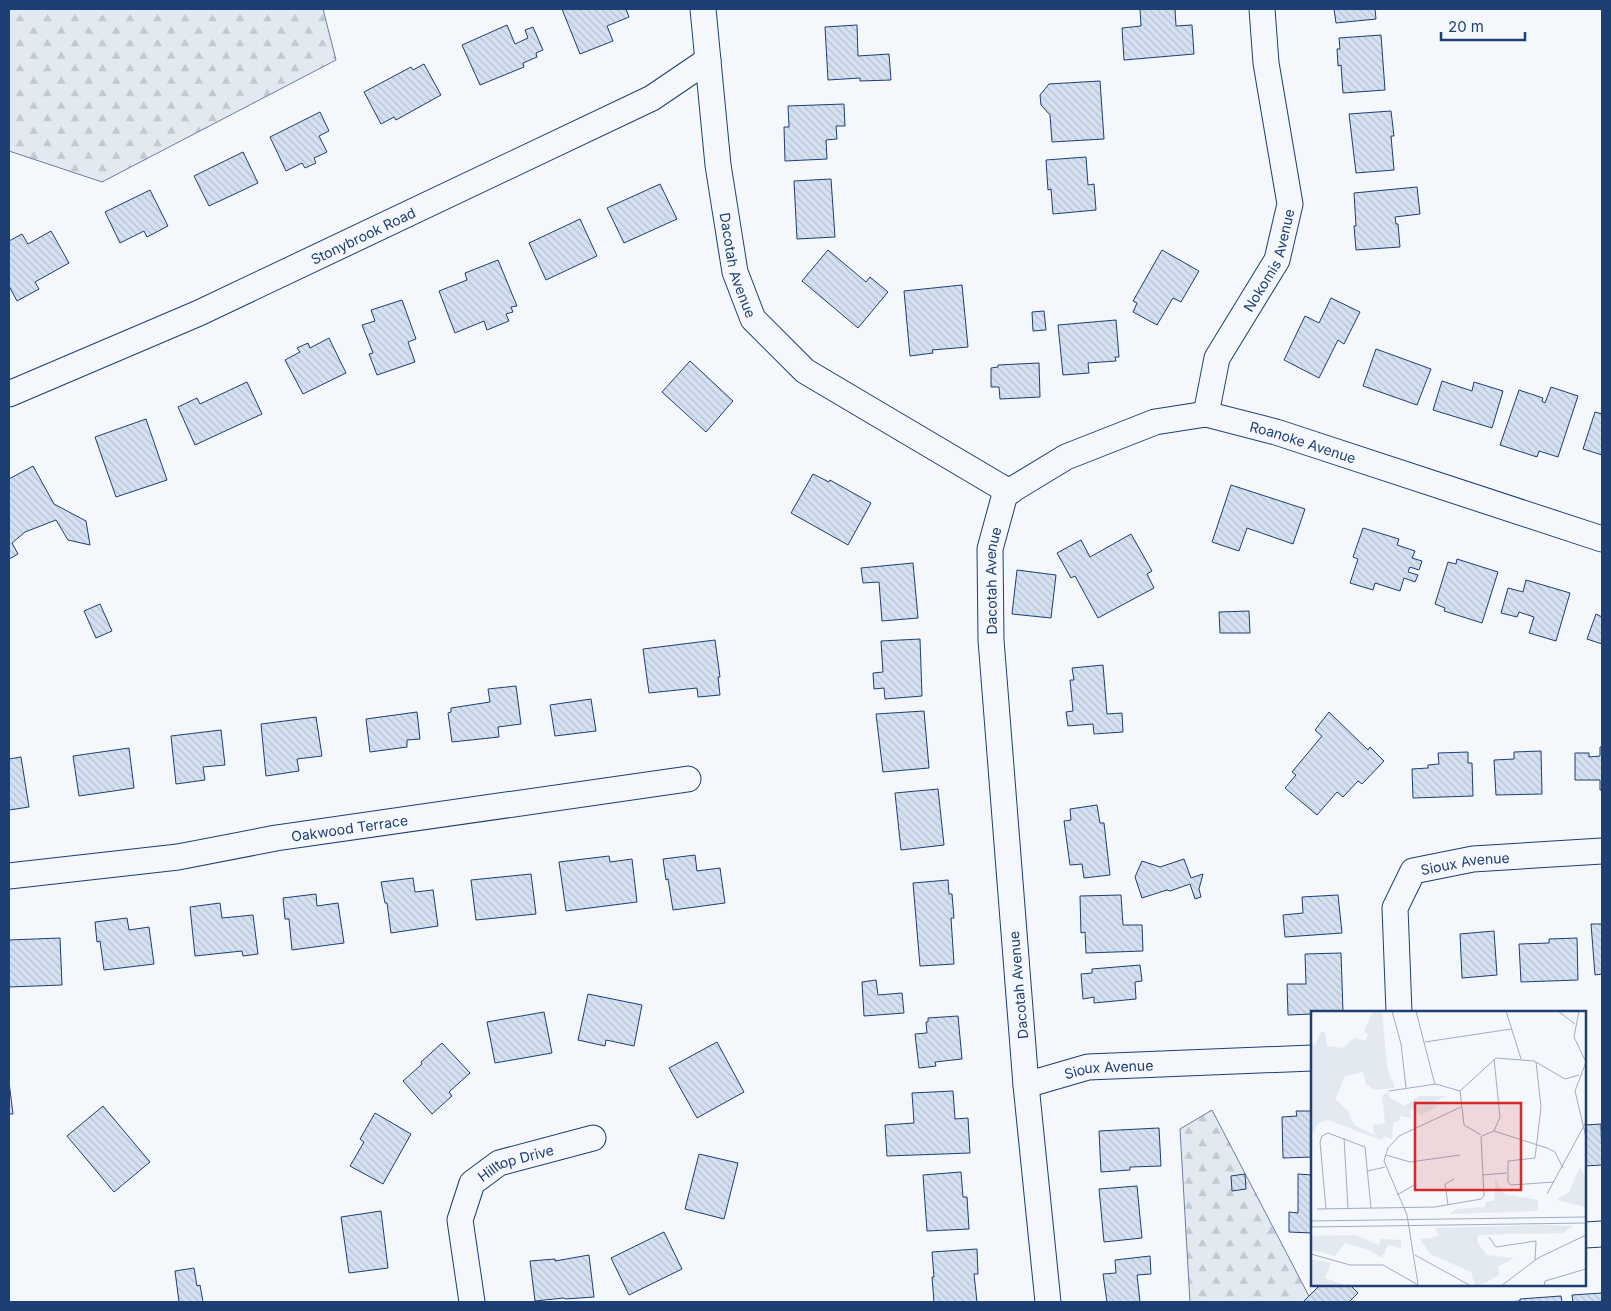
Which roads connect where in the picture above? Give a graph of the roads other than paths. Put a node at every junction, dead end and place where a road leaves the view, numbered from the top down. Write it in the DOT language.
graph roads {
  1 [pos="704,9"];
  2 [pos="1262,9"];
  3 [pos="708,60"];
  4 [pos="9,394"];
  5 [pos="1206,414"];
  6 [pos="1011,491"];
  7 [pos="1602,538"];
  8 [pos="688,779"];
  9 [pos="1602,851"];
  10 [pos="9,876"];
  11 [pos="1399,1011"];
  12 [pos="1311,1058"];
  13 [pos="1026,1086"];
  14 [pos="593,1138"];
  15 [pos="1602,1234"];
  16 [pos="1586,1235"];
  17 [pos="472,1302"];
  18 [pos="1048,1302"];
  1 -- 3 [label="street, Dacotah Avenue"];
  2 -- 5 [label="street, Nokomis Avenue"];
  3 -- 4 [label="street, Stonybrook Road"];
  3 -- 6 [label="street, Dacotah Avenue"];
  5 -- 6 [label="street, Roanoke Avenue"];
  5 -- 7 [label="street, Roanoke Avenue"];
  6 -- 13 [label="street, Dacotah Avenue"];
  8 -- 10 [label="street, Oakwood Terrace"];
  9 -- 11 [label="street, Sioux Avenue"];
  12 -- 13 [label="street, Sioux Avenue"];
  13 -- 18 [label="street, Dacotah Avenue"];
  14 -- 17 [label="street, Hilltop Drive"];
  15 -- 16 [label="street"];
}
